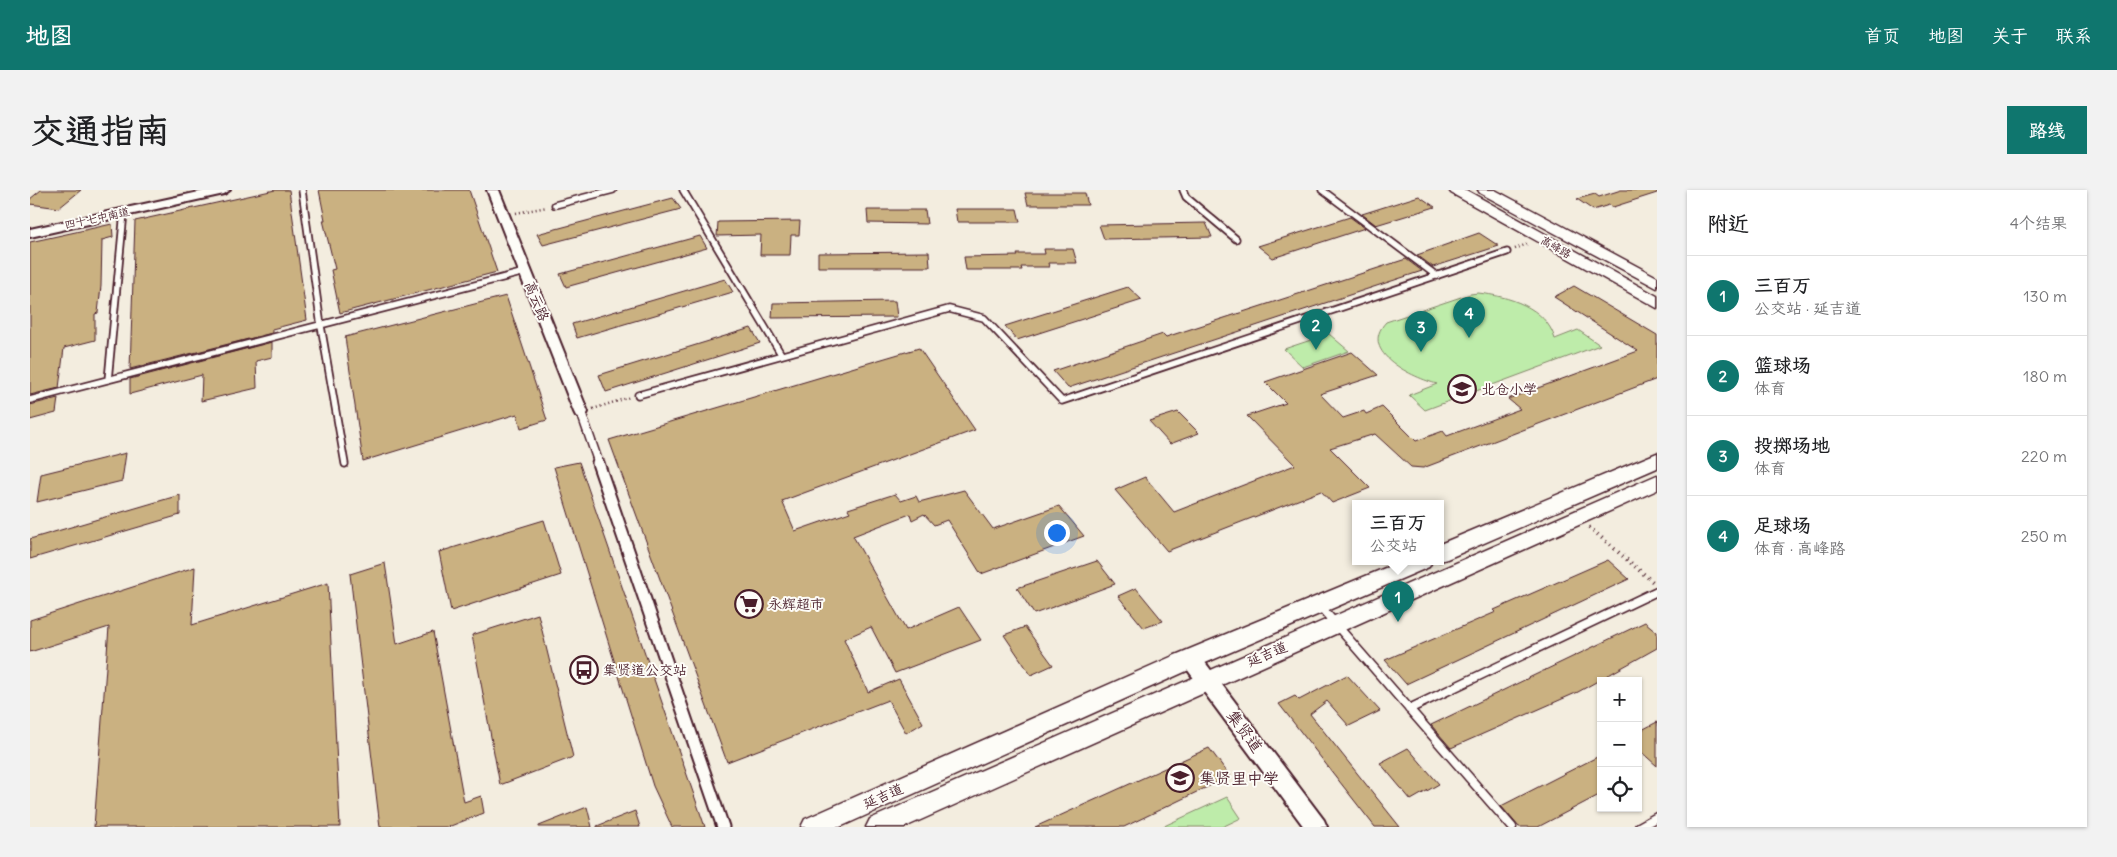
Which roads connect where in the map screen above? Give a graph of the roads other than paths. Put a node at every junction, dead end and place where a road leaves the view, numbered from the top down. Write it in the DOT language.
graph roads {
  1 [pos="224,190"];
  2 [pos="302,190"];
  3 [pos="494,190"];
  4 [pos="613,190"];
  5 [pos="683,190"];
  6 [pos="1184,190"];
  7 [pos="1322,190"];
  8 [pos="1456,190"];
  9 [pos="1485,190"];
  10 [pos="555,205"];
  11 [pos="124,212"];
  12 [pos="30,232"];
  13 [pos="1236,239"];
  14 [pos="1507,252"];
  15 [pos="525,272"];
  16 [pos="1437,276"];
  17 [pos="1657,283"];
  18 [pos="1657,303"];
  19 [pos="321,326"];
  20 [pos="780,354"];
  21 [pos="108,380"];
  22 [pos="638,395"];
  23 [pos="30,400"];
  24 [pos="581,412"];
  25 [pos="1657,460"];
  26 [pos="345,464"];
  27 [pos="1657,482"];
  28 [pos="1444,551"];
  29 [pos="1413,565"];
  30 [pos="1657,591"];
  31 [pos="1318,605"];
  32 [pos="1336,625"];
  33 [pos="1186,661"];
  34 [pos="1202,683"];
  35 [pos="1409,709"];
  36 [pos="1657,817"];
  37 [pos="723,827"];
  38 [pos="813,827"];
  39 [pos="878,827"];
  40 [pos="1304,827"];
  41 [pos="1317,827"];
  42 [pos="1512,827"];
  43 [pos="1639,827"];
  1 -- 11 [label="street, 四十七中南道"];
  2 -- 19 [label="lane"];
  3 -- 15 [label="street, 高云路"];
  4 -- 10 [label="lane"];
  5 -- 20 [label="lane"];
  6 -- 13 [label="lane"];
  7 -- 16 [label="lane"];
  8 -- 18 [label="main road, 高峰路"];
  9 -- 17 [label="main road, 高峰路"];
  11 -- 12 [label="street, 四十七中南道"];
  11 -- 21 [label="lane"];
  14 -- 16 [label="lane"];
  15 -- 19 [label="lane"];
  15 -- 24 [label="street, 高云路"];
  16 -- 20 [label="lane"];
  19 -- 21 [label="lane"];
  19 -- 26 [label="lane"];
  20 -- 22 [label="lane"];
  21 -- 23 [label="lane"];
  24 -- 37 [label="street"];
  25 -- 28 [label="main road"];
  27 -- 32 [label="main road, 延吉道"];
  29 -- 31 [label="main road, 延吉道"];
  30 -- 35 [label="lane"];
  31 -- 32 [label="lane"];
  31 -- 33 [label="main road, 延吉道"];
  32 -- 34 [label="main road, 延吉道"];
  32 -- 35 [label="lane"];
  33 -- 34 [label="street, 集贤道"];
  33 -- 38 [label="main road, 延吉道"];
  34 -- 39 [label="main road, 延吉道"];
  34 -- 40 [label="street, 集贤道"];
  34 -- 41 [label="street, 集贤道"];
  35 -- 42 [label="lane"];
  36 -- 43 [label="lane"];
}
